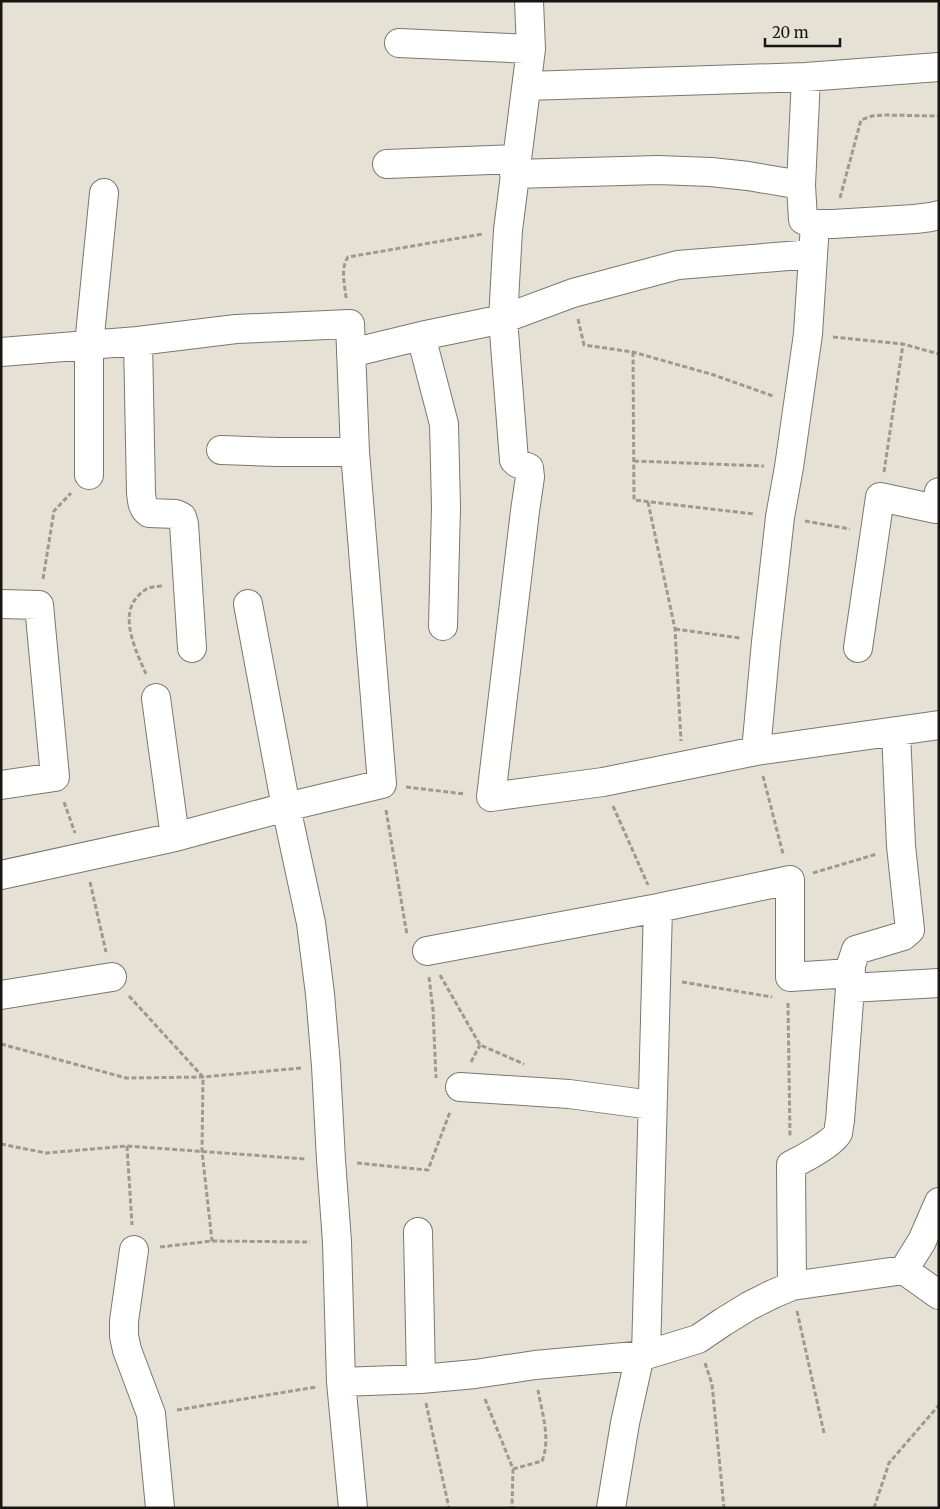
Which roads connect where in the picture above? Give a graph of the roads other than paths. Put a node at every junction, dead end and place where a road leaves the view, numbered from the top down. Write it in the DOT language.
graph roads {
  1 [pos="529,1"];
  2 [pos="400,43"];
  3 [pos="531,49"];
  4 [pos="939,67"];
  5 [pos="806,77"];
  6 [pos="527,86"];
  7 [pos="388,164"];
  8 [pos="515,166"];
  9 [pos="801,185"];
  10 [pos="104,194"];
  11 [pos="939,215"];
  12 [pos="824,224"];
  13 [pos="813,254"];
  14 [pos="504,319"];
  15 [pos="421,336"];
  16 [pos="138,341"];
  17 [pos="89,345"];
  18 [pos="1,352"];
  19 [pos="351,353"];
  20 [pos="221,450"];
  21 [pos="355,452"];
  22 [pos="89,475"];
  23 [pos="939,492"];
  24 [pos="1,604"];
  25 [pos="248,604"];
  26 [pos="443,626"];
  27 [pos="192,648"];
  28 [pos="858,648"];
  29 [pos="156,698"];
  30 [pos="939,725"];
  31 [pos="896,732"];
  32 [pos="756,751"];
  33 [pos="1,785"];
  34 [pos="286,807"];
  35 [pos="174,837"];
  36 [pos="1,875"];
  37 [pos="658,908"];
  38 [pos="427,951"];
  39 [pos="112,977"];
  40 [pos="851,980"];
  41 [pos="939,983"];
  42 [pos="1,995"];
  43 [pos="460,1087"];
  44 [pos="652,1104"];
  45 [pos="939,1202"];
  46 [pos="418,1232"];
  47 [pos="134,1250"];
  48 [pos="904,1270"];
  49 [pos="792,1286"];
  50 [pos="939,1295"];
  51 [pos="643,1355"];
  52 [pos="421,1379"];
  53 [pos="341,1382"];
  54 [pos="160,1508"];
  55 [pos="353,1508"];
  56 [pos="611,1508"];
  1 -- 3 [label="street"];
  2 -- 3 [label="street"];
  3 -- 6 [label="street"];
  4 -- 5 [label="street"];
  5 -- 6 [label="street"];
  5 -- 9 [label="street"];
  6 -- 8 [label="street"];
  7 -- 8 [label="street"];
  8 -- 9 [label="street"];
  8 -- 14 [label="street"];
  9 -- 12 [label="street"];
  10 -- 17 [label="street"];
  11 -- 12 [label="street"];
  12 -- 13 [label="street"];
  13 -- 14 [label="street"];
  13 -- 32 [label="street"];
  14 -- 15 [label="street"];
  14 -- 32 [label="street"];
  15 -- 19 [label="street"];
  15 -- 26 [label="street"];
  16 -- 17 [label="street"];
  16 -- 19 [label="street"];
  16 -- 27 [label="street"];
  17 -- 18 [label="street"];
  17 -- 22 [label="street"];
  19 -- 21 [label="street"];
  20 -- 21 [label="street"];
  21 -- 34 [label="street"];
  23 -- 28 [label="street"];
  24 -- 33 [label="street"];
  25 -- 34 [label="street"];
  29 -- 35 [label="street"];
  30 -- 31 [label="street"];
  31 -- 32 [label="street"];
  31 -- 40 [label="street"];
  34 -- 35 [label="street"];
  34 -- 53 [label="street"];
  35 -- 36 [label="street"];
  37 -- 38 [label="street"];
  37 -- 40 [label="street"];
  37 -- 44 [label="street"];
  39 -- 42 [label="street"];
  40 -- 41 [label="street"];
  40 -- 49 [label="street"];
  43 -- 44 [label="street"];
  44 -- 51 [label="street"];
  45 -- 48 [label="street"];
  46 -- 52 [label="street"];
  47 -- 54 [label="street"];
  48 -- 49 [label="street"];
  48 -- 50 [label="street"];
  49 -- 51 [label="street"];
  51 -- 52 [label="street"];
  51 -- 56 [label="street"];
  52 -- 53 [label="street"];
  53 -- 55 [label="street"];
}
